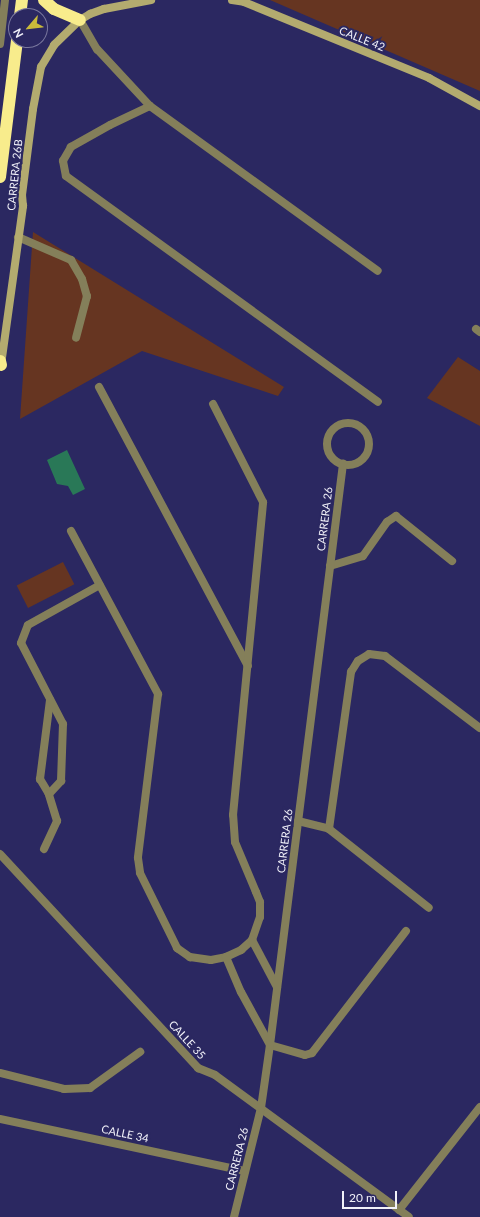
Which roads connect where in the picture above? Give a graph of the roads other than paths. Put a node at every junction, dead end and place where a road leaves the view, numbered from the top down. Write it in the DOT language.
graph roads {
  1 [pos="5,0"];
  2 [pos="44,0"];
  3 [pos="151,0"];
  4 [pos="232,0"];
  5 [pos="80,20"];
  6 [pos="0,44"];
  7 [pos="16,48"];
  8 [pos="150,106"];
  9 [pos="480,106"];
  10 [pos="0,177"];
  11 [pos="18,237"];
  12 [pos="378,271"];
  13 [pos="76,338"];
  14 [pos="0,365"];
  15 [pos="99,387"];
  16 [pos="378,402"];
  17 [pos="213,404"];
  18 [pos="344,464"];
  19 [pos="71,531"];
  20 [pos="452,560"];
  21 [pos="330,566"];
  22 [pos="100,585"];
  23 [pos="248,666"];
  24 [pos="50,700"];
  25 [pos="480,728"];
  26 [pos="49,794"];
  27 [pos="298,821"];
  28 [pos="329,829"];
  29 [pos="44,848"];
  30 [pos="0,854"];
  31 [pos="429,908"];
  32 [pos="406,931"];
  33 [pos="252,940"];
  34 [pos="226,957"];
  35 [pos="278,987"];
  36 [pos="270,1045"];
  37 [pos="140,1052"];
  38 [pos="0,1073"];
  39 [pos="480,1107"];
  40 [pos="261,1108"];
  41 [pos="0,1119"];
  42 [pos="245,1171"];
  43 [pos="399,1210"];
  44 [pos="234,1217"];
  45 [pos="409,1217"];
  1 -- 6 [label="street"];
  2 -- 5 [label="highway"];
  3 -- 5 [label="street"];
  4 -- 9 [label="street, CALLE 42"];
  5 -- 8 [label="street"];
  5 -- 11 [label="street, CARRERA 26B"];
  7 -- 10 [label="highway"];
  8 -- 12 [label="street"];
  8 -- 16 [label="street"];
  11 -- 13 [label="street"];
  11 -- 14 [label="street, CARRERA 26B"];
  15 -- 23 [label="street"];
  17 -- 23 [label="street"];
  18 -- 18 [label="street"];
  18 -- 21 [label="street, CARRERA 26"];
  19 -- 22 [label="street"];
  20 -- 21 [label="street"];
  21 -- 27 [label="street, CARRERA 26"];
  22 -- 24 [label="street"];
  22 -- 34 [label="street"];
  23 -- 33 [label="street"];
  24 -- 26 [label="street"];
  24 -- 26 [label="street"];
  25 -- 28 [label="street"];
  26 -- 29 [label="street"];
  27 -- 28 [label="street"];
  27 -- 35 [label="street, CARRERA 26"];
  28 -- 31 [label="street"];
  30 -- 40 [label="street, CALLE 35"];
  32 -- 36 [label="street"];
  33 -- 34 [label="street"];
  33 -- 35 [label="street"];
  34 -- 36 [label="street"];
  35 -- 36 [label="street, CARRERA 26"];
  36 -- 40 [label="street, CARRERA 26"];
  37 -- 38 [label="street"];
  39 -- 43 [label="street"];
  40 -- 42 [label="street, CARRERA 26"];
  40 -- 43 [label="street, CALLE 35"];
  41 -- 42 [label="street, CALLE 34"];
  42 -- 44 [label="street, CARRERA 26"];
  43 -- 45 [label="street, CALLE 35"];
}
